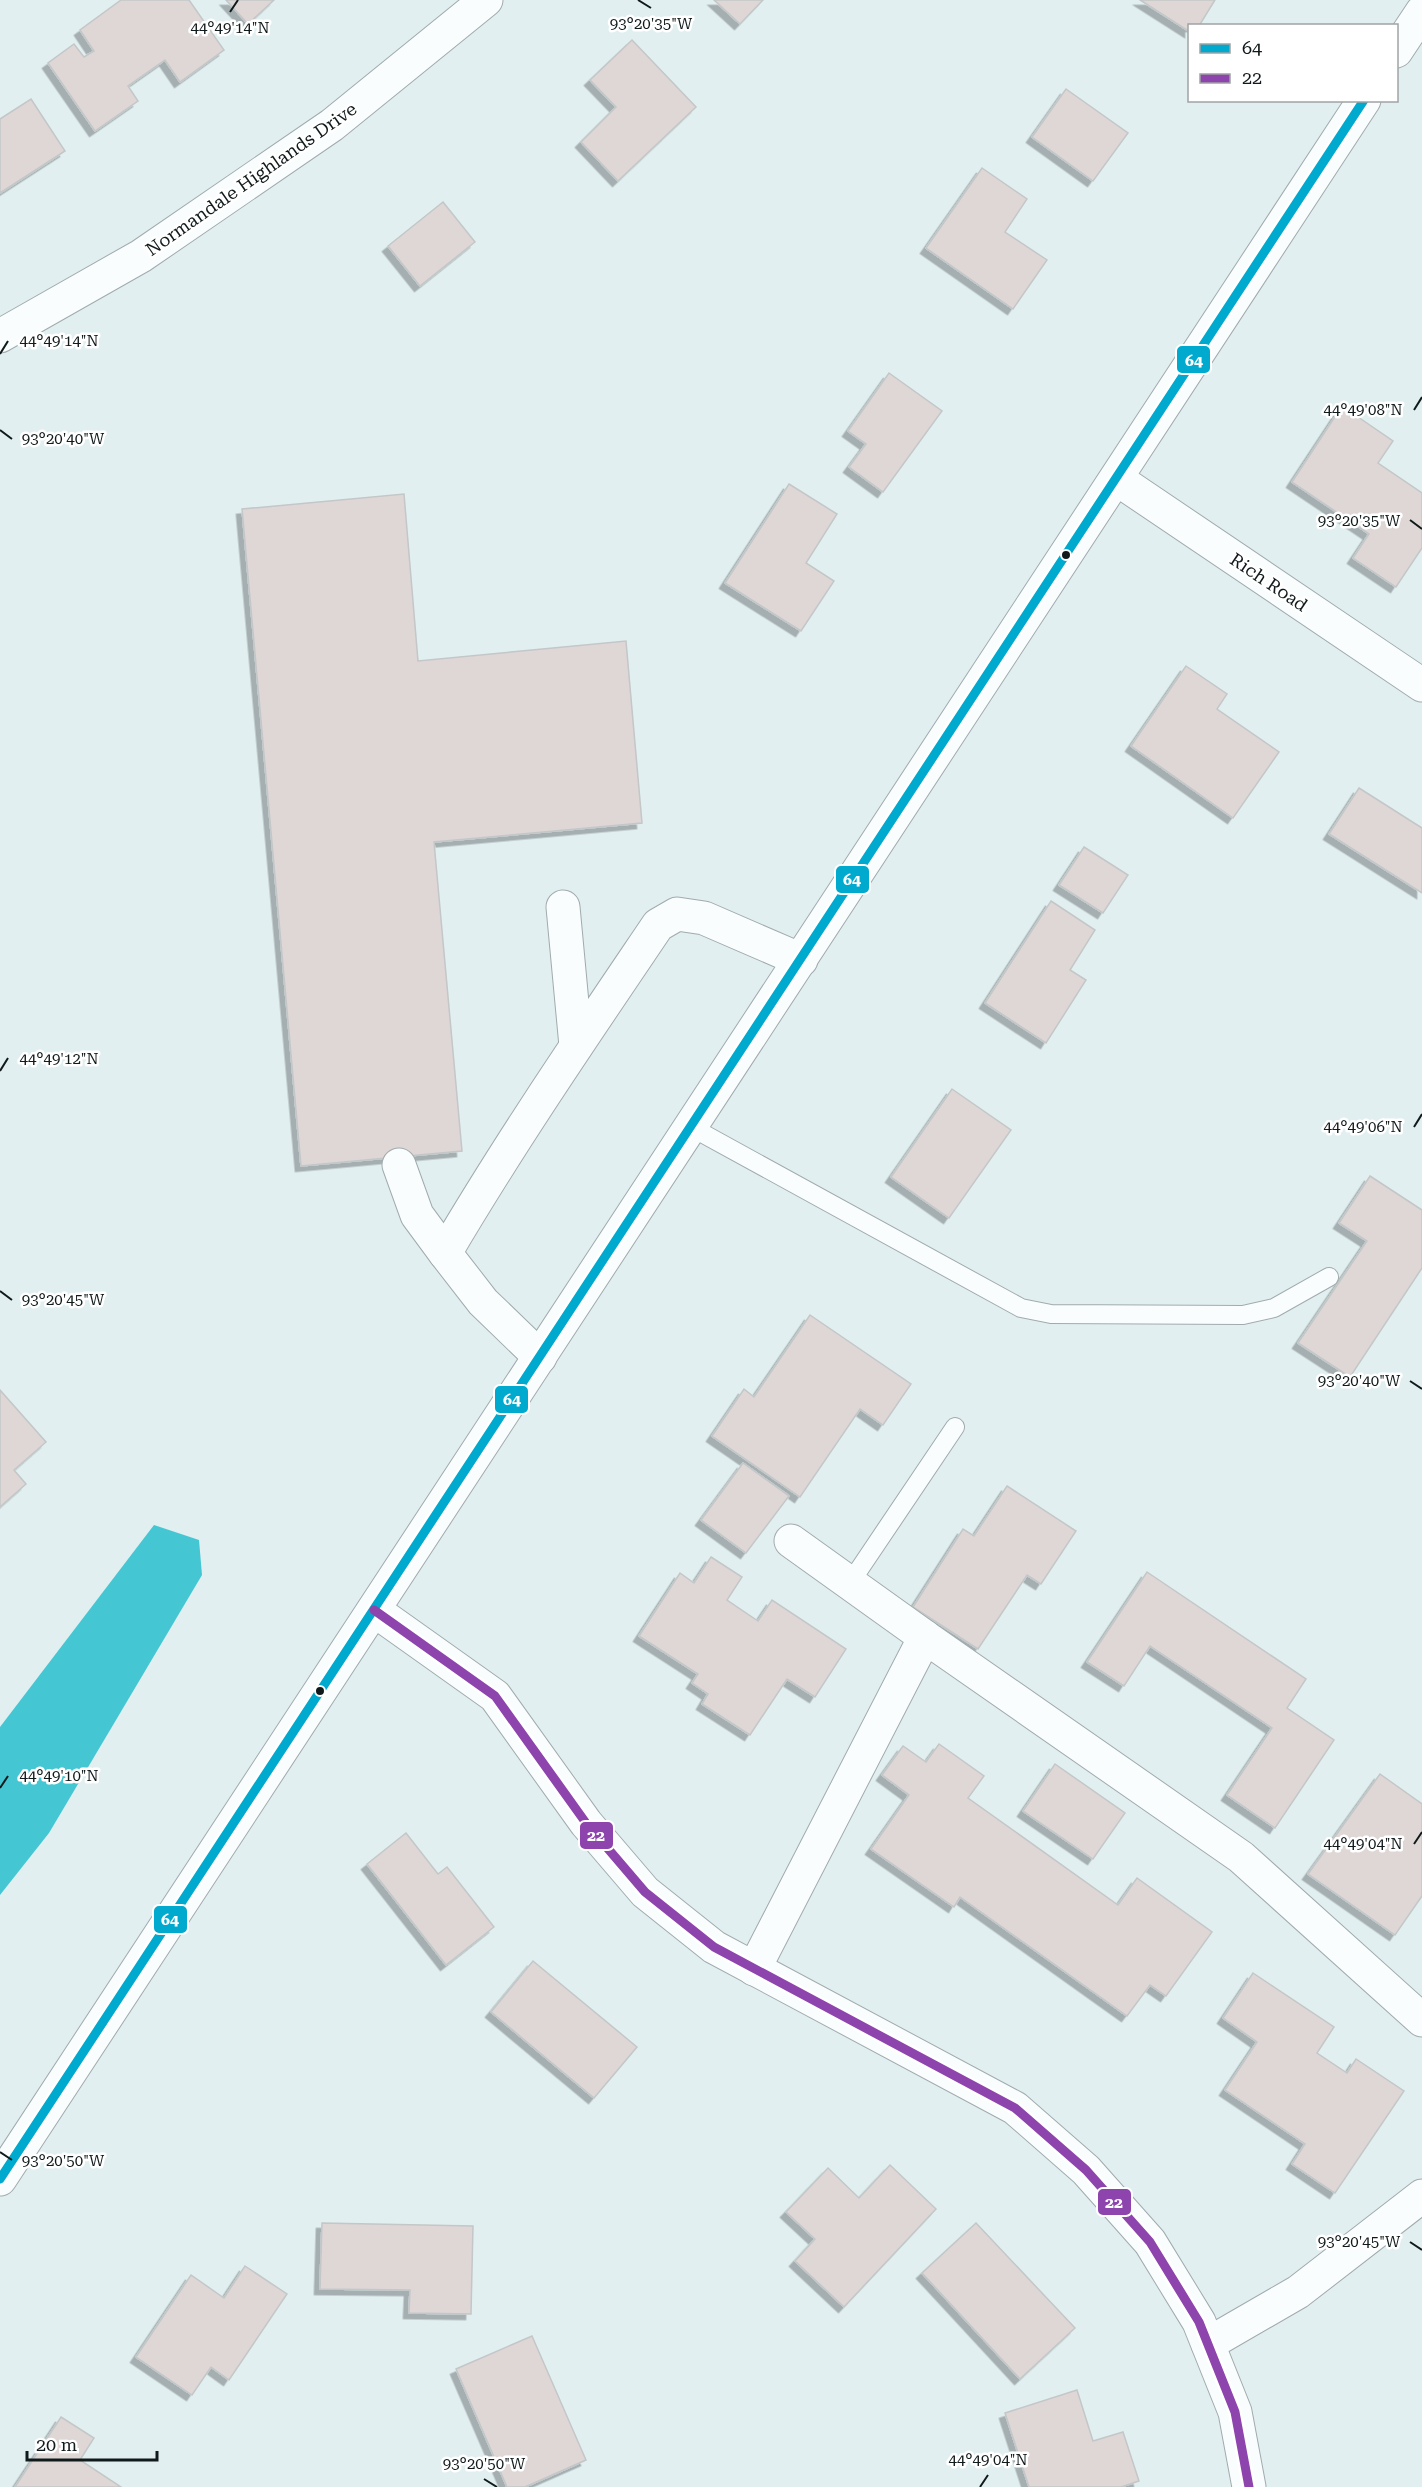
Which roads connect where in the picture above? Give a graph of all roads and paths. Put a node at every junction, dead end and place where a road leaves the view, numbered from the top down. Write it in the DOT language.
graph roads {
  1 [pos="486,0"];
  2 [pos="1422,12"];
  3 [pos="1398,48"];
  4 [pos="1363,102"];
  5 [pos="0,336"];
  6 [pos="1117,479"];
  7 [pos="1422,684"];
  8 [pos="563,907"];
  9 [pos="801,960"];
  10 [pos="576,1046"];
  11 [pos="691,1127"];
  12 [pos="399,1165"];
  13 [pos="445,1253"];
  14 [pos="1329,1277"];
  15 [pos="540,1357"];
  16 [pos="955,1427"];
  17 [pos="790,1541"];
  18 [pos="850,1583"];
  19 [pos="374,1610"];
  20 [pos="925,1637"];
  21 [pos="754,1970"];
  22 [pos="1422,2020"];
  23 [pos="0,2179"];
  24 [pos="1422,2196"];
  25 [pos="1208,2344"];
  26 [pos="1249,2487"];
  1 -- 5 [label="street, Normandale Highlands Drive"];
  2 -- 3 [label="street"];
  4 -- 6 [label="street"];
  6 -- 7 [label="street, Rich Road"];
  6 -- 9 [label="street"];
  8 -- 10 [label="street"];
  9 -- 10 [label="street"];
  9 -- 11 [label="street"];
  10 -- 13 [label="street"];
  11 -- 14 [label="lane"];
  11 -- 15 [label="street"];
  12 -- 13 [label="street"];
  13 -- 15 [label="street"];
  15 -- 19 [label="street"];
  16 -- 18 [label="lane"];
  17 -- 18 [label="street"];
  18 -- 20 [label="street"];
  19 -- 21 [label="street"];
  19 -- 23 [label="street"];
  20 -- 21 [label="street"];
  20 -- 22 [label="street"];
  21 -- 25 [label="street"];
  24 -- 25 [label="street"];
  25 -- 26 [label="street"];
}
